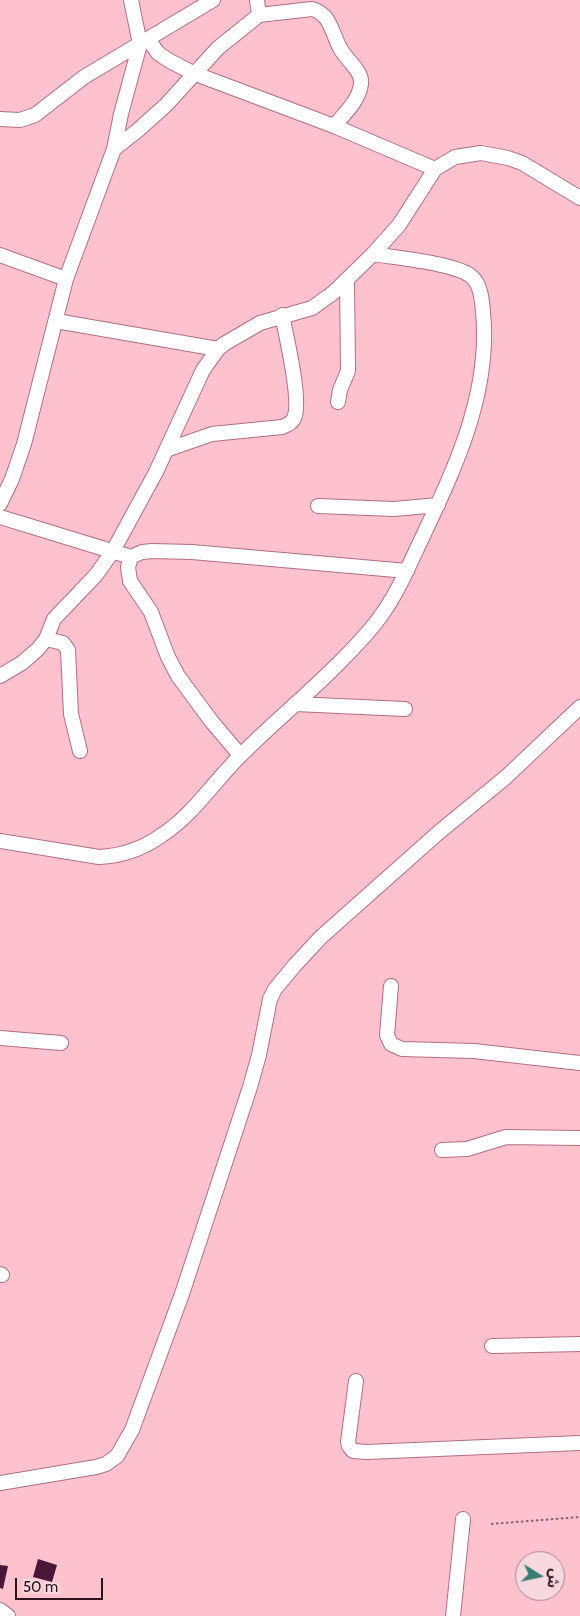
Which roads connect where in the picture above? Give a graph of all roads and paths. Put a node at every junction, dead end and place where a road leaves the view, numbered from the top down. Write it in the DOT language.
graph roads {
  1 [pos="131,0"];
  2 [pos="213,0"];
  3 [pos="258,0"];
  4 [pos="260,15"];
  5 [pos="144,42"];
  6 [pos="193,73"];
  7 [pos="0,119"];
  8 [pos="334,126"];
  9 [pos="114,150"];
  10 [pos="435,170"];
  11 [pos="580,198"];
  12 [pos="373,254"];
  13 [pos="0,255"];
  14 [pos="66,279"];
  15 [pos="347,280"];
  16 [pos="282,315"];
  17 [pos="56,322"];
  18 [pos="218,349"];
  19 [pos="338,402"];
  20 [pos="166,450"];
  21 [pos="0,504"];
  22 [pos="318,506"];
  23 [pos="438,506"];
  24 [pos="0,517"];
  25 [pos="113,551"];
  26 [pos="130,557"];
  27 [pos="407,571"];
  28 [pos="46,639"];
  29 [pos="0,676"];
  30 [pos="295,704"];
  31 [pos="580,707"];
  32 [pos="405,709"];
  33 [pos="80,751"];
  34 [pos="240,755"];
  35 [pos="0,841"];
  36 [pos="391,986"];
  37 [pos="0,1038"];
  38 [pos="60,1043"];
  39 [pos="580,1063"];
  40 [pos="580,1138"];
  41 [pos="442,1150"];
  42 [pos="580,1344"];
  43 [pos="492,1346"];
  44 [pos="356,1381"];
  45 [pos="580,1443"];
  46 [pos="0,1483"];
  47 [pos="580,1517"];
  48 [pos="463,1519"];
  49 [pos="491,1524"];
  50 [pos="0,1610"];
  51 [pos="8,1616"];
  52 [pos="453,1616"];
  1 -- 5 [label="street"];
  2 -- 5 [label="street"];
  3 -- 4 [label="street"];
  4 -- 6 [label="street"];
  4 -- 8 [label="street"];
  5 -- 6 [label="street"];
  5 -- 7 [label="street"];
  5 -- 9 [label="street"];
  6 -- 8 [label="street"];
  6 -- 9 [label="street"];
  8 -- 10 [label="street"];
  9 -- 14 [label="street"];
  10 -- 11 [label="street"];
  10 -- 12 [label="street"];
  12 -- 15 [label="street"];
  12 -- 23 [label="street"];
  13 -- 14 [label="street"];
  14 -- 17 [label="street"];
  15 -- 16 [label="street"];
  15 -- 19 [label="street"];
  16 -- 18 [label="street"];
  16 -- 20 [label="street"];
  17 -- 18 [label="street"];
  17 -- 21 [label="street"];
  18 -- 20 [label="street"];
  20 -- 25 [label="street"];
  22 -- 23 [label="street"];
  23 -- 27 [label="street"];
  24 -- 25 [label="street"];
  25 -- 26 [label="street"];
  25 -- 28 [label="street"];
  26 -- 27 [label="street"];
  26 -- 34 [label="street"];
  27 -- 30 [label="street"];
  28 -- 29 [label="street"];
  28 -- 33 [label="street"];
  30 -- 32 [label="street"];
  30 -- 34 [label="street"];
  31 -- 46 [label="street"];
  34 -- 35 [label="street"];
  36 -- 39 [label="street"];
  37 -- 38 [label="street"];
  40 -- 41 [label="street"];
  42 -- 43 [label="street"];
  44 -- 45 [label="street"];
  47 -- 49 [label="path"];
  48 -- 52 [label="street"];
  50 -- 51 [label="street"];
}
